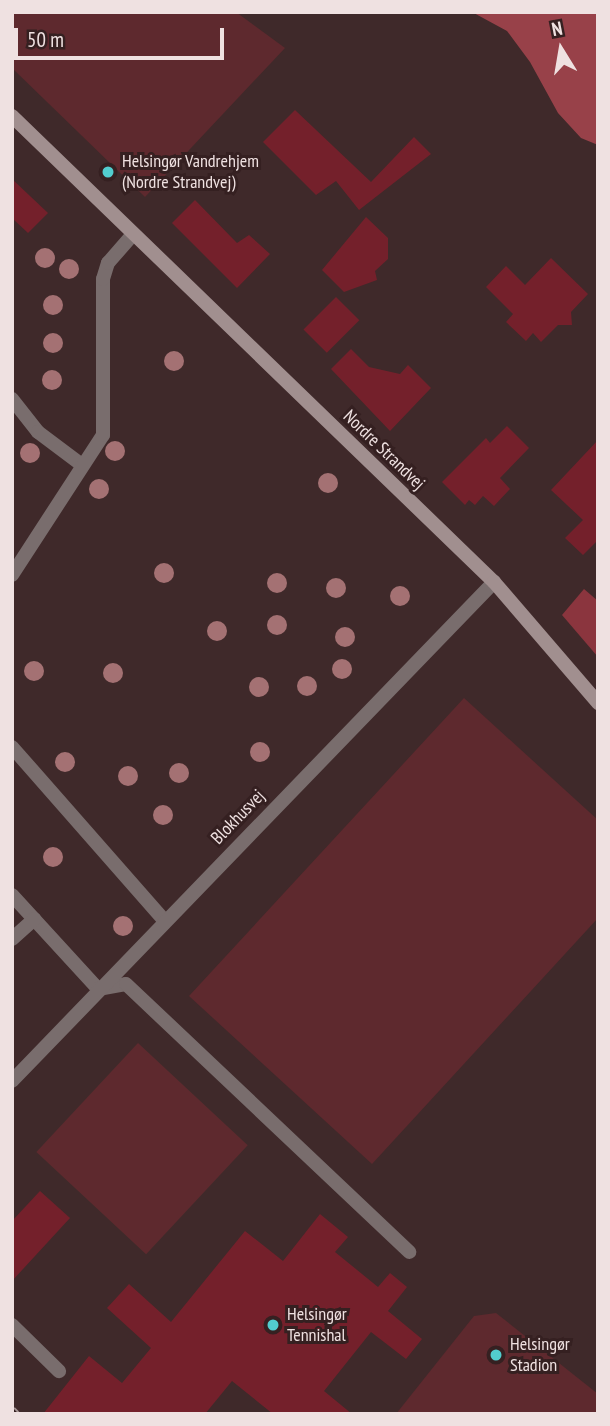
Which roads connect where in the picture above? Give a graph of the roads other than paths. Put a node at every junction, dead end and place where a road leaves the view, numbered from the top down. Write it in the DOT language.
graph roads {
  1 [pos="12,116"];
  2 [pos="133,234"];
  3 [pos="12,399"];
  4 [pos="82,465"];
  5 [pos="12,575"];
  6 [pos="494,582"];
  7 [pos="598,703"];
  8 [pos="12,747"];
  9 [pos="12,895"];
  10 [pos="34,919"];
  11 [pos="164,920"];
  12 [pos="12,939"];
  13 [pos="98,989"];
  14 [pos="12,1081"];
  15 [pos="409,1252"];
  16 [pos="12,1325"];
  17 [pos="59,1371"];
  1 -- 2 [label="main road, Nordre Strandvej"];
  2 -- 4 [label="street"];
  2 -- 6 [label="main road, Nordre Strandvej"];
  3 -- 4 [label="street"];
  4 -- 5 [label="street"];
  6 -- 7 [label="main road, Nordre Strandvej"];
  6 -- 11 [label="street, Blokhusvej"];
  8 -- 11 [label="street"];
  9 -- 10 [label="street"];
  10 -- 12 [label="street"];
  10 -- 13 [label="street"];
  11 -- 13 [label="street, Blokhusvej"];
  13 -- 14 [label="street, Blokhusvej"];
  13 -- 15 [label="street"];
  16 -- 17 [label="street"];
}
